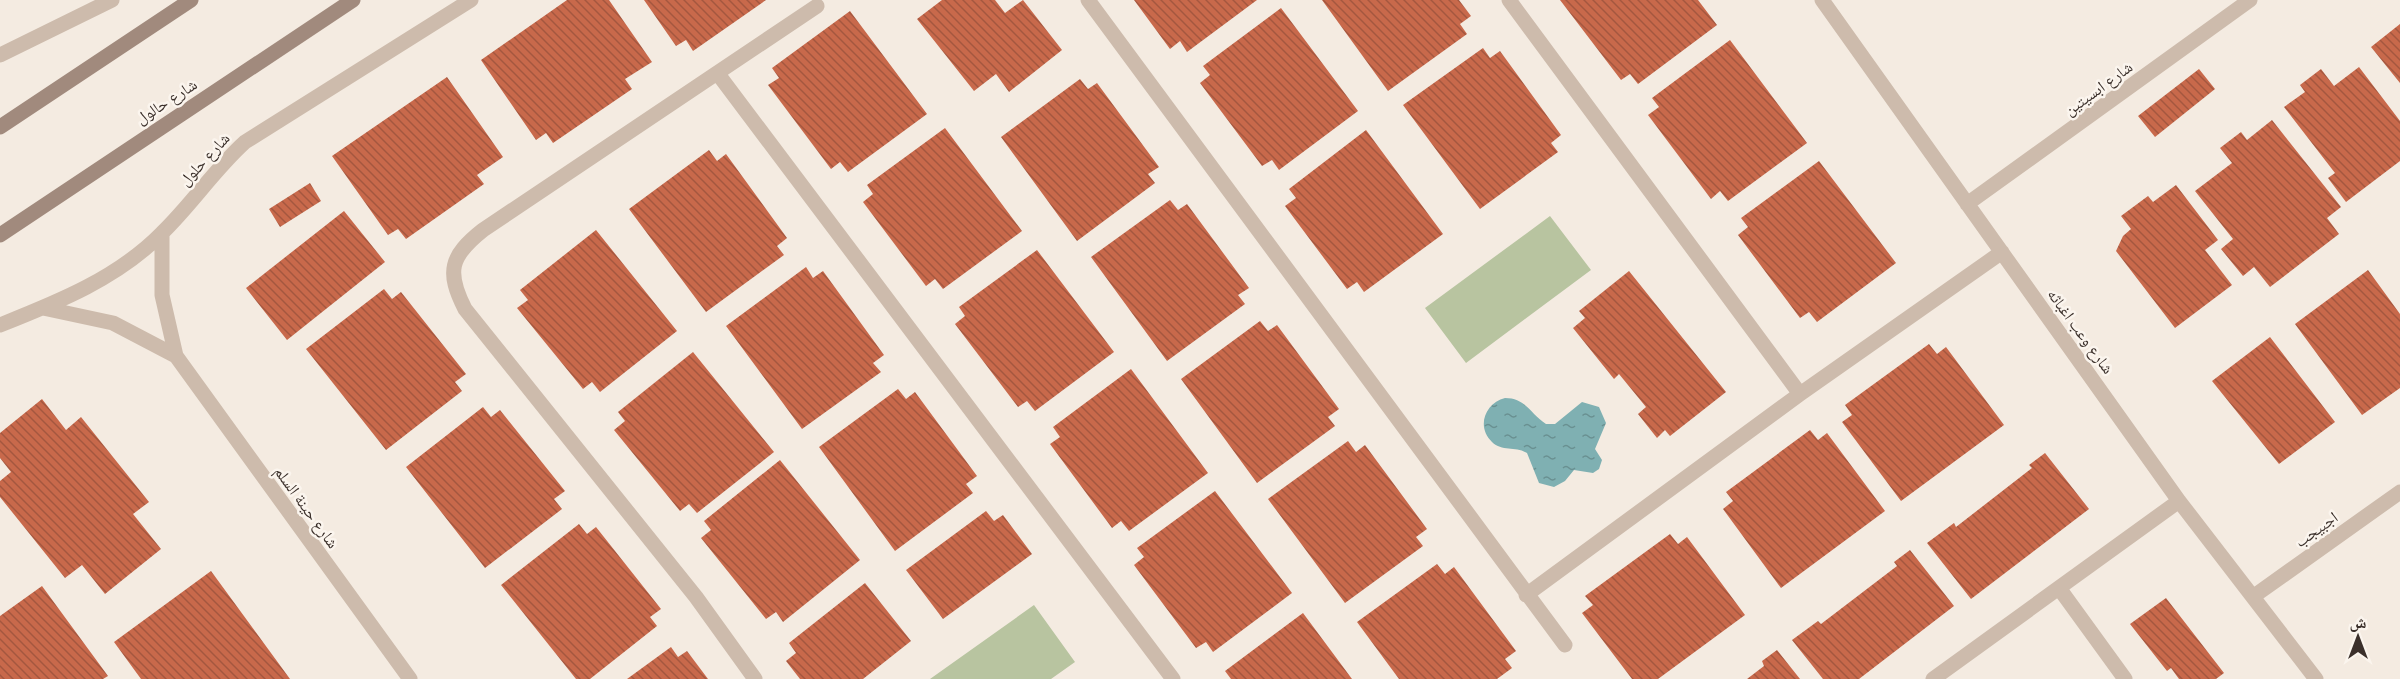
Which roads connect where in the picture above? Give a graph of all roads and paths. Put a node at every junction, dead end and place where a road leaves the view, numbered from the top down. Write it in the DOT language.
graph roads {
  1 [pos="112,0"];
  2 [pos="191,0"];
  3 [pos="353,0"];
  4 [pos="471,0"];
  5 [pos="1088,0"];
  6 [pos="1509,0"];
  7 [pos="1822,0"];
  8 [pos="2250,0"];
  9 [pos="817,6"];
  10 [pos="0,55"];
  11 [pos="718,74"];
  12 [pos="4,122"];
  13 [pos="1967,204"];
  14 [pos="162,234"];
  15 [pos="0,235"];
  16 [pos="2002,252"];
  17 [pos="43,308"];
  18 [pos="0,325"];
  19 [pos="176,356"];
  20 [pos="1800,394"];
  21 [pos="2400,492"];
  22 [pos="2179,501"];
  23 [pos="2059,588"];
  24 [pos="1526,595"];
  25 [pos="2254,596"];
  26 [pos="1565,645"];
  27 [pos="410,679"];
  28 [pos="755,679"];
  29 [pos="1173,679"];
  30 [pos="1933,679"];
  31 [pos="2125,679"];
  32 [pos="2316,679"];
  1 -- 10 [label="street"];
  2 -- 12 [label="main road"];
  3 -- 15 [label="main road, شارع حالول"];
  4 -- 14 [label="street, شارع حلول"];
  5 -- 24 [label="street"];
  6 -- 20 [label="street"];
  7 -- 13 [label="street, شارع وعب اغباثه"];
  8 -- 13 [label="street, شارع ابسيتين"];
  9 -- 11 [label="street"];
  11 -- 28 [label="street"];
  11 -- 29 [label="street"];
  13 -- 16 [label="street, شارع وعب اغباثه"];
  14 -- 17 [label="street, شارع حلول"];
  14 -- 19 [label="street, شارع حينة السلم"];
  16 -- 20 [label="street"];
  16 -- 22 [label="street, شارع وعب اغباثه"];
  17 -- 18 [label="street, شارع حلول"];
  17 -- 19 [label="street, شارع حينة السلم"];
  19 -- 27 [label="street, شارع حينة السلم"];
  20 -- 24 [label="street"];
  21 -- 25 [label="street, اجبيجب"];
  22 -- 23 [label="street"];
  22 -- 25 [label="street, شارع وعب اغباثه"];
  23 -- 30 [label="street"];
  23 -- 31 [label="street"];
  24 -- 26 [label="street"];
  25 -- 32 [label="street, شارع وعب اغباثه"];
}
